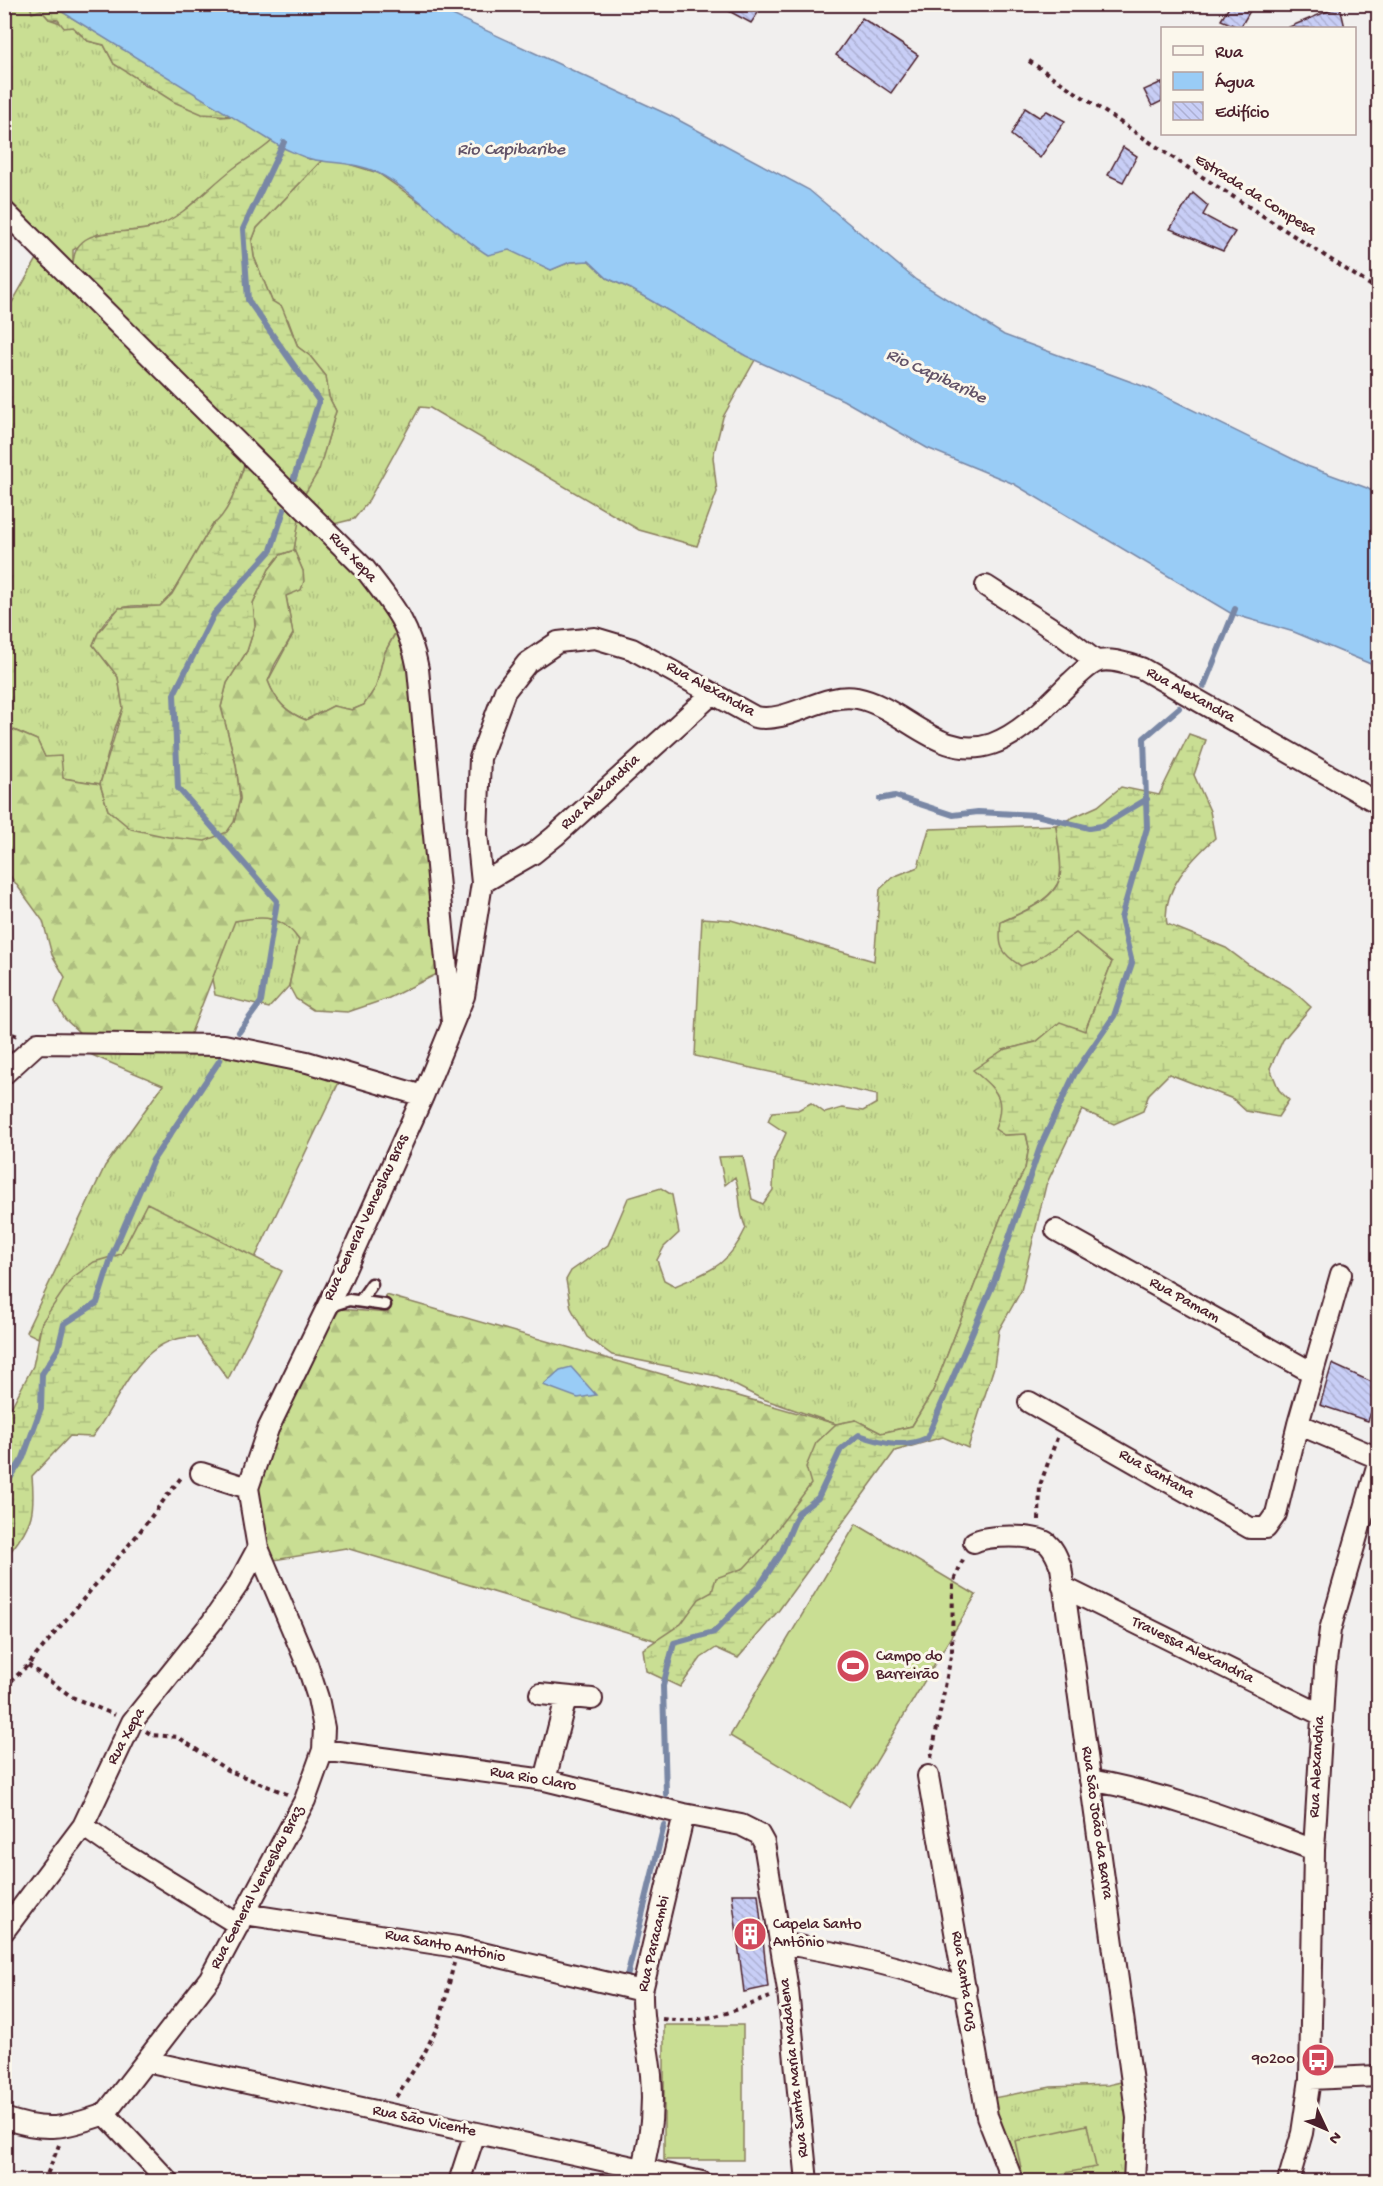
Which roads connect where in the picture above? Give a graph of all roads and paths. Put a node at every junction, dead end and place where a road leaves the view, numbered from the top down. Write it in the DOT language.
graph roads {
  1 [pos="1029,61"];
  2 [pos="4,211"];
  3 [pos="1378,290"];
  4 [pos="986,586"];
  5 [pos="1097,662"];
  6 [pos="712,693"];
  7 [pos="1378,804"];
  8 [pos="482,883"];
  9 [pos="452,1027"];
  10 [pos="4,1074"];
  11 [pos="423,1096"];
  12 [pos="1056,1230"];
  13 [pos="1341,1274"];
  14 [pos="372,1284"];
  15 [pos="360,1300"];
  16 [pos="384,1305"];
  17 [pos="326,1308"];
  18 [pos="1313,1373"];
  19 [pos="1029,1402"];
  20 [pos="1062,1421"];
  21 [pos="1298,1424"];
  22 [pos="1378,1458"];
  23 [pos="1378,1463"];
  24 [pos="201,1473"];
  25 [pos="248,1488"];
  26 [pos="1039,1539"];
  27 [pos="974,1542"];
  28 [pos="258,1548"];
  29 [pos="1063,1587"];
  30 [pos="28,1665"];
  31 [pos="4,1688"];
  32 [pos="540,1695"];
  33 [pos="566,1698"];
  34 [pos="592,1699"];
  35 [pos="1320,1714"];
  36 [pos="132,1722"];
  37 [pos="323,1750"];
  38 [pos="928,1776"];
  39 [pos="544,1780"];
  40 [pos="1090,1780"];
  41 [pos="305,1800"];
  42 [pos="684,1814"];
  43 [pos="741,1824"];
  44 [pos="83,1826"];
  45 [pos="1314,1850"];
  46 [pos="242,1919"];
  47 [pos="4,1931"];
  48 [pos="780,1943"];
  49 [pos="457,1947"];
  50 [pos="966,1989"];
  51 [pos="788,1990"];
  52 [pos="642,1991"];
  53 [pos="642,2016"];
  54 [pos="146,2061"];
  55 [pos="1378,2076"];
  56 [pos="1310,2079"];
  57 [pos="368,2110"];
  58 [pos="105,2114"];
  59 [pos="5,2119"];
  60 [pos="66,2128"];
  61 [pos="475,2133"];
  62 [pos="640,2176"];
  63 [pos="44,2181"];
  64 [pos="168,2181"];
  65 [pos="459,2181"];
  66 [pos="702,2181"];
  67 [pos="807,2181"];
  68 [pos="1013,2181"];
  69 [pos="1134,2181"];
  70 [pos="1288,2181"];
  1 -- 3 [label="path, Estrada da Compesa"];
  2 -- 9 [label="street, Rua Xepa"];
  4 -- 5 [label="street"];
  5 -- 6 [label="street, Rua Alexandra"];
  5 -- 7 [label="street, Rua Alexandra"];
  6 -- 8 [label="street, Rua Alexandria"];
  6 -- 8 [label="street, Rua Alexandra"];
  8 -- 9 [label="street, Rua General Venceslau Bras"];
  9 -- 11 [label="street, Rua General Venceslau Bras"];
  10 -- 11 [label="street"];
  11 -- 17 [label="street, Rua General Venceslau Bras"];
  12 -- 18 [label="street, Rua Pamam"];
  13 -- 18 [label="street"];
  14 -- 15 [label="lane"];
  15 -- 16 [label="lane"];
  15 -- 17 [label="lane"];
  17 -- 25 [label="street, Rua General Venceslau Bras"];
  18 -- 21 [label="street"];
  19 -- 20 [label="street, Rua Santana"];
  20 -- 21 [label="street, Rua Santana"];
  20 -- 26 [label="path"];
  21 -- 22 [label="street"];
  23 -- 35 [label="street, Rua Alexandria"];
  24 -- 25 [label="street"];
  24 -- 30 [label="path"];
  25 -- 28 [label="street, Rua General Venceslau Bras"];
  26 -- 27 [label="street"];
  26 -- 29 [label="street, Rua São João da Barra"];
  27 -- 38 [label="path"];
  28 -- 36 [label="street, Rua Xepa"];
  28 -- 37 [label="street, Rua General Venceslau Braz"];
  29 -- 35 [label="street, Travessa Alexandria"];
  29 -- 40 [label="street, Rua São João da Barra"];
  30 -- 31 [label="path"];
  30 -- 36 [label="path"];
  32 -- 33 [label="street"];
  33 -- 34 [label="street"];
  33 -- 39 [label="street"];
  35 -- 45 [label="street, Rua Alexandria"];
  36 -- 41 [label="path"];
  36 -- 44 [label="street, Rua Xepa"];
  37 -- 39 [label="street, Rua Rio Claro"];
  37 -- 41 [label="street, Rua General Venceslau Braz"];
  38 -- 50 [label="street, Rua Santa Cruz"];
  39 -- 42 [label="street, Rua Rio Claro"];
  40 -- 45 [label="street"];
  40 -- 69 [label="street, Rua São João da Barra"];
  41 -- 46 [label="street, Rua General Venceslau Braz"];
  42 -- 43 [label="street, Rua Rio Claro"];
  42 -- 52 [label="street, Rua Paracambi"];
  43 -- 48 [label="street, Rua Santa Maria Madalena"];
  44 -- 46 [label="street"];
  44 -- 47 [label="street, Rua Xepa"];
  45 -- 56 [label="street, Rua Alexandria"];
  46 -- 49 [label="street, Rua Santo Antônio"];
  46 -- 54 [label="street, Rua General Venceslau Braz"];
  48 -- 50 [label="street"];
  48 -- 51 [label="street, Rua Santa Maria Madalena"];
  49 -- 52 [label="street, Rua Santo Antônio"];
  49 -- 57 [label="path"];
  50 -- 68 [label="street, Rua Santa Cruz"];
  51 -- 53 [label="path"];
  51 -- 67 [label="street, Rua Santa Maria Madalena"];
  52 -- 53 [label="street, Rua Paracambi"];
  53 -- 62 [label="street, Rua Paracambi"];
  54 -- 57 [label="street, Rua São Vicente"];
  54 -- 58 [label="street, Rua General Venceslau Braz"];
  55 -- 56 [label="street"];
  56 -- 70 [label="street, Rua Alexandria"];
  57 -- 61 [label="street, Rua São Vicente"];
  58 -- 60 [label="street"];
  58 -- 64 [label="street"];
  59 -- 60 [label="street"];
  60 -- 63 [label="path"];
  61 -- 62 [label="street, Rua São Vicente"];
  61 -- 65 [label="street"];
  62 -- 66 [label="street, Rua São Vicente"];
}
